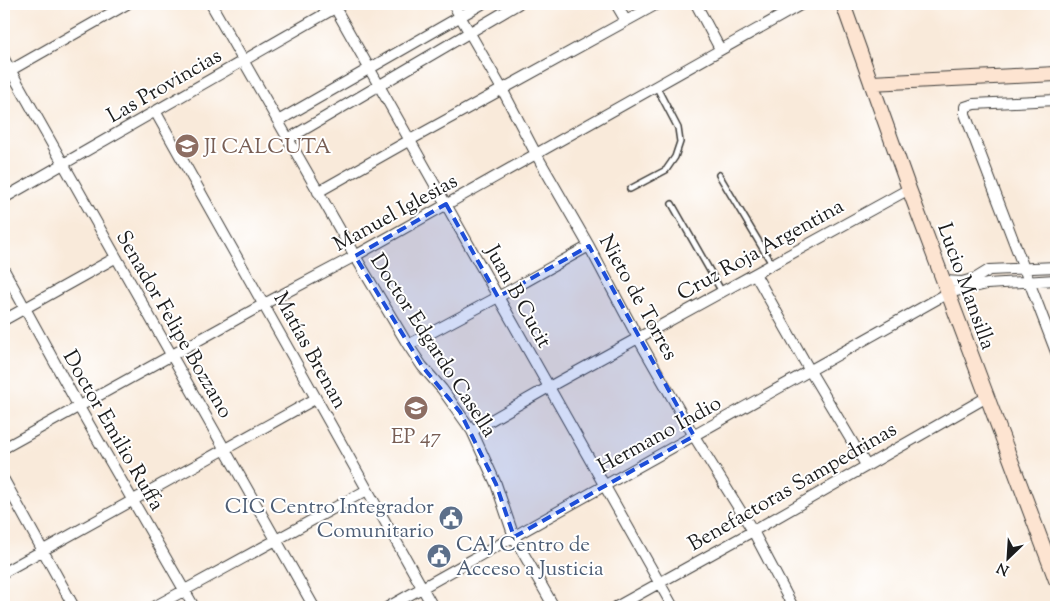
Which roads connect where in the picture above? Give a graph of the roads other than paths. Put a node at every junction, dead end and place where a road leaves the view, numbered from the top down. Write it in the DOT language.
graph roads {
  1 [pos="127,4"];
  2 [pos="211,4"];
  3 [pos="453,4"];
  4 [pos="482,4"];
  5 [pos="518,4"];
  6 [pos="616,4"];
  7 [pos="657,4"];
  8 [pos="696,4"];
  9 [pos="802,4"];
  10 [pos="843,4"];
  11 [pos="337,5"];
  12 [pos="460,16"];
  13 [pos="626,21"];
  14 [pos="469,32"];
  15 [pos="720,50"];
  16 [pos="4,60"];
  17 [pos="243,61"];
  18 [pos="370,69"];
  19 [pos="7,72"];
  20 [pos="1056,74"];
  21 [pos="871,83"];
  22 [pos="380,86"];
  23 [pos="656,86"];
  24 [pos="502,89"];
  25 [pos="1056,100"];
  26 [pos="155,111"];
  27 [pos="278,121"];
  28 [pos="288,139"];
  29 [pos="410,140"];
  30 [pos="536,154"];
  31 [pos="63,164"];
  32 [pos="719,174"];
  33 [pos="630,189"];
  34 [pos="910,189"];
  35 [pos="318,192"];
  36 [pos="4,198"];
  37 [pos="446,204"];
  38 [pos="672,204"];
  39 [pos="589,246"];
  40 [pos="355,256"];
  41 [pos="115,258"];
  42 [pos="772,264"];
  43 [pos="1056,267"];
  44 [pos="1025,268"];
  45 [pos="4,270"];
  46 [pos="756,274"];
  47 [pos="1056,280"];
  48 [pos="1030,281"];
  49 [pos="946,287"];
  50 [pos="722,292"];
  51 [pos="498,297"];
  52 [pos="264,304"];
  53 [pos="26,309"];
  54 [pos="4,320"];
  55 [pos="638,338"];
  56 [pos="408,345"];
  57 [pos="1056,352"];
  58 [pos="171,355"];
  59 [pos="810,371"];
  60 [pos="549,387"];
  61 [pos="987,397"];
  62 [pos="316,399"];
  63 [pos="78,407"];
  64 [pos="472,431"];
  65 [pos="694,436"];
  66 [pos="4,448"];
  67 [pos="224,449"];
  68 [pos="866,465"];
  69 [pos="4,480"];
  70 [pos="605,486"];
  71 [pos="367,490"];
  72 [pos="133,500"];
  73 [pos="753,531"];
  74 [pos="514,537"];
  75 [pos="276,540"];
  76 [pos="42,550"];
  77 [pos="4,572"];
  78 [pos="1056,580"];
  79 [pos="659,584"];
  80 [pos="422,588"];
  81 [pos="184,590"];
  82 [pos="74,607"];
  83 [pos="154,607"];
  84 [pos="194,607"];
  85 [pos="314,607"];
  86 [pos="388,607"];
  87 [pos="433,607"];
  88 [pos="554,607"];
  89 [pos="616,607"];
  90 [pos="673,607"];
  91 [pos="793,607"];
  1 -- 19 [label="street"];
  2 -- 17 [label="street, Doctor Edgardo Casella"];
  3 -- 12 [label="street, Nieto de Torres"];
  4 -- 12 [label="street"];
  5 -- 14 [label="street"];
  6 -- 13 [label="street"];
  7 -- 13 [label="street"];
  8 -- 15 [label="street"];
  9 -- 15 [label="street, Manuel Iglesias"];
  10 -- 21 [label="main road, Lucio Mansilla"];
  11 -- 17 [label="street, Las Provincias"];
  11 -- 18 [label="street, Juan B Cucit"];
  12 -- 14 [label="street, Nieto de Torres"];
  12 -- 18 [label="street"];
  13 -- 24 [label="street"];
  14 -- 22 [label="street"];
  14 -- 24 [label="street, Nieto de Torres"];
  15 -- 23 [label="street, Manuel Iglesias"];
  16 -- 19 [label="street, Senador Felipe Bozzano"];
  17 -- 26 [label="street, Las Provincias"];
  17 -- 27 [label="street, Doctor Edgardo Casella"];
  18 -- 22 [label="street, Juan B Cucit"];
  18 -- 27 [label="street"];
  19 -- 31 [label="street, Senador Felipe Bozzano"];
  20 -- 21 [label="main road"];
  21 -- 34 [label="main road, Lucio Mansilla"];
  22 -- 28 [label="street"];
  22 -- 29 [label="street, Juan B Cucit"];
  23 -- 30 [label="street, Manuel Iglesias"];
  23 -- 33 [label="lane"];
  24 -- 29 [label="street"];
  24 -- 30 [label="street, Nieto de Torres"];
  25 -- 44 [label="street"];
  26 -- 31 [label="street, Las Provincias"];
  26 -- 52 [label="street, Matías Brenan"];
  27 -- 28 [label="street, Doctor Edgardo Casella"];
  28 -- 35 [label="street, Doctor Edgardo Casella"];
  29 -- 35 [label="street"];
  29 -- 37 [label="street, Juan B Cucit"];
  30 -- 37 [label="street, Manuel Iglesias"];
  30 -- 39 [label="street, Nieto de Torres"];
  31 -- 36 [label="street, Las Provincias"];
  31 -- 41 [label="street, Senador Felipe Bozzano"];
  32 -- 42 [label="lane"];
  34 -- 42 [label="street, Cruz Roja Argentina"];
  34 -- 49 [label="main road, Lucio Mansilla"];
  35 -- 40 [label="street, Doctor Edgardo Casella"];
  37 -- 40 [label="street, Manuel Iglesias"];
  37 -- 51 [label="street, Juan B Cucit"];
  38 -- 50 [label="lane"];
  39 -- 51 [label="street"];
  39 -- 55 [label="street, Nieto de Torres"];
  40 -- 52 [label="street, Manuel Iglesias"];
  40 -- 56 [label="street, Doctor Edgardo Casella"];
  41 -- 53 [label="street"];
  41 -- 58 [label="street, Senador Felipe Bozzano"];
  42 -- 46 [label="street, Cruz Roja Argentina"];
  43 -- 44 [label="street"];
  44 -- 48 [label="street"];
  44 -- 49 [label="street"];
  45 -- 53 [label="street, Doctor Emilio Ruffa"];
  46 -- 50 [label="street, Cruz Roja Argentina"];
  46 -- 59 [label="street"];
  47 -- 48 [label="street"];
  48 -- 49 [label="street"];
  48 -- 57 [label="street"];
  49 -- 59 [label="street, Hermano Indio"];
  49 -- 61 [label="main road, Lucio Mansilla"];
  50 -- 55 [label="street, Cruz Roja Argentina"];
  51 -- 56 [label="street"];
  51 -- 60 [label="street, Juan B Cucit"];
  52 -- 58 [label="street, Manuel Iglesias"];
  52 -- 62 [label="street, Matías Brenan"];
  53 -- 54 [label="street"];
  53 -- 63 [label="street, Doctor Emilio Ruffa"];
  55 -- 60 [label="street, Cruz Roja Argentina"];
  55 -- 65 [label="street, Nieto de Torres"];
  56 -- 64 [label="street, Doctor Edgardo Casella"];
  58 -- 63 [label="street, Manuel Iglesias"];
  58 -- 67 [label="street, Senador Felipe Bozzano"];
  59 -- 65 [label="street, Hermano Indio"];
  59 -- 68 [label="street"];
  60 -- 64 [label="street, Cruz Roja Argentina"];
  60 -- 70 [label="street, Juan B Cucit"];
  61 -- 68 [label="street, Benefactoras Sampedrinas"];
  61 -- 78 [label="main road, Lucio Mansilla"];
  62 -- 67 [label="street"];
  62 -- 71 [label="street, Matías Brenan"];
  63 -- 66 [label="street, Manuel Iglesias"];
  63 -- 72 [label="street, Doctor Emilio Ruffa"];
  64 -- 74 [label="street, Doctor Edgardo Casella"];
  65 -- 70 [label="street, Hermano Indio"];
  65 -- 73 [label="street, Nieto de Torres"];
  67 -- 72 [label="street"];
  67 -- 75 [label="street, Senador Felipe Bozzano"];
  68 -- 73 [label="street, Benefactoras Sampedrinas"];
  69 -- 76 [label="street"];
  70 -- 74 [label="street, Hermano Indio"];
  70 -- 79 [label="street, Juan B Cucit"];
  71 -- 75 [label="street"];
  71 -- 80 [label="street, Matías Brenan"];
  72 -- 76 [label="street"];
  72 -- 81 [label="street, Doctor Emilio Ruffa"];
  73 -- 79 [label="street, Benefactoras Sampedrinas"];
  73 -- 91 [label="street, Nieto de Torres"];
  74 -- 80 [label="street, Hermano Indio"];
  74 -- 88 [label="street, Doctor Edgardo Casella"];
  75 -- 81 [label="street"];
  75 -- 85 [label="street, Senador Felipe Bozzano"];
  76 -- 77 [label="street"];
  76 -- 82 [label="street"];
  79 -- 89 [label="street, Benefactoras Sampedrinas"];
  79 -- 90 [label="street, Juan B Cucit"];
  80 -- 86 [label="street, Hermano Indio"];
  80 -- 87 [label="street, Matías Brenan"];
  81 -- 83 [label="street"];
  81 -- 84 [label="street, Doctor Emilio Ruffa"];
}
